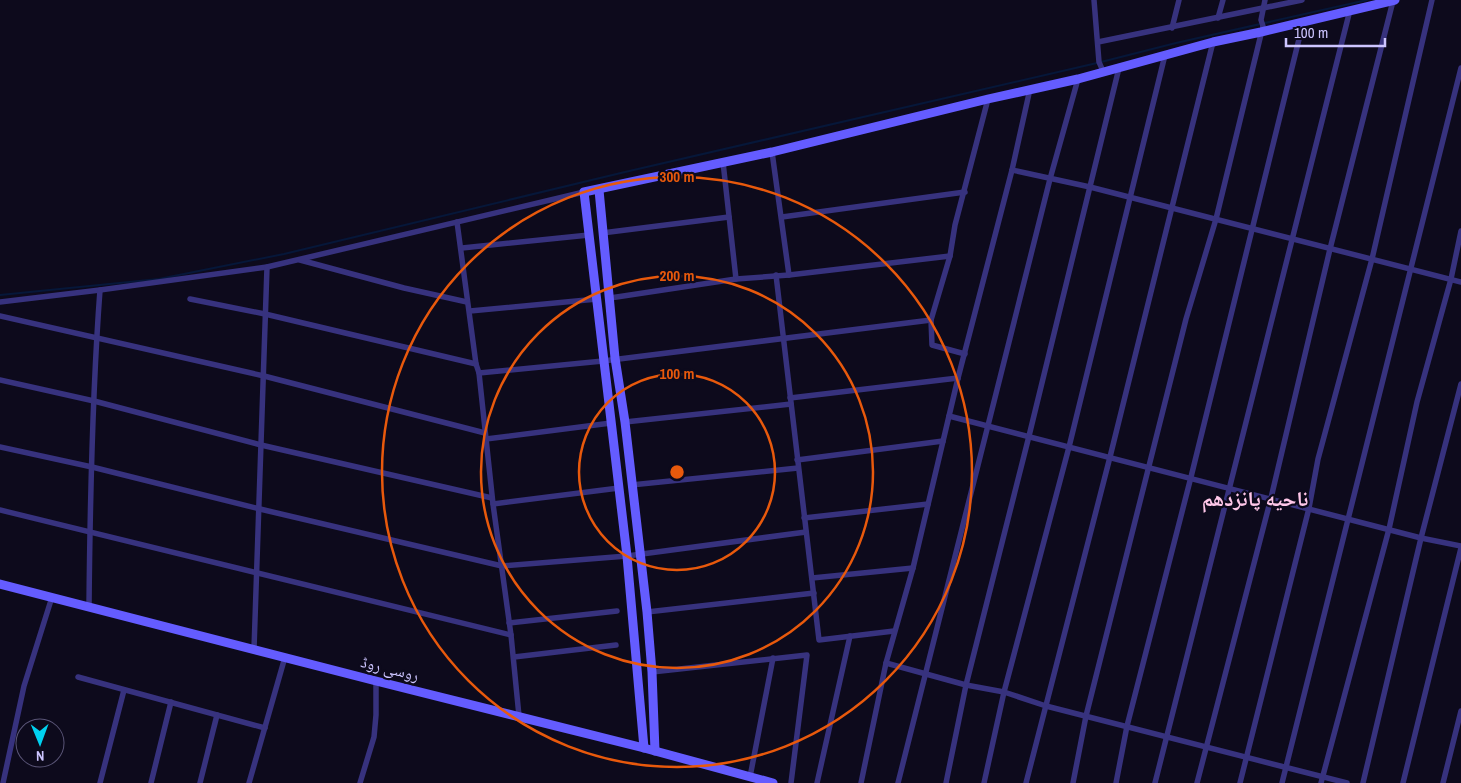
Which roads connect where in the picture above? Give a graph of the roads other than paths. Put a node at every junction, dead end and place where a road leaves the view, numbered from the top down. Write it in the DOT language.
graph roads {
  1 [pos="1094,0"];
  2 [pos="1179,0"];
  3 [pos="1223,0"];
  4 [pos="1265,0"];
  5 [pos="1302,0"];
  6 [pos="1394,0"];
  7 [pos="1432,0"];
  8 [pos="1263,9"];
  9 [pos="1350,10"];
  10 [pos="1218,18"];
  11 [pos="1303,23"];
  12 [pos="1262,26"];
  13 [pos="1172,28"];
  14 [pos="1213,42"];
  15 [pos="1098,45"];
  16 [pos="1165,54"];
  17 [pos="1119,68"];
  18 [pos="1461,68"];
  19 [pos="1102,69"];
  20 [pos="1078,79"];
  21 [pos="1030,89"];
  22 [pos="988,99"];
  23 [pos="772,152"];
  24 [pos="723,162"];
  25 [pos="1012,170"];
  26 [pos="1050,178"];
  27 [pos="1090,187"];
  28 [pos="599,190"];
  29 [pos="584,192"];
  30 [pos="965,192"];
  31 [pos="1130,197"];
  32 [pos="1171,208"];
  33 [pos="729,217"];
  34 [pos="782,217"];
  35 [pos="1216,219"];
  36 [pos="457,222"];
  37 [pos="1253,229"];
  38 [pos="1461,231"];
  39 [pos="602,233"];
  40 [pos="589,235"];
  41 [pos="1292,239"];
  42 [pos="462,248"];
  43 [pos="1330,249"];
  44 [pos="950,256"];
  45 [pos="1372,259"];
  46 [pos="298,260"];
  47 [pos="267,267"];
  48 [pos="1411,269"];
  49 [pos="776,275"];
  50 [pos="789,275"];
  51 [pos="736,279"];
  52 [pos="1451,280"];
  53 [pos="1461,282"];
  54 [pos="100,290"];
  55 [pos="610,298"];
  56 [pos="190,299"];
  57 [pos="597,299"];
  58 [pos="0,302"];
  59 [pos="467,302"];
  60 [pos="470,311"];
  61 [pos="265,314"];
  62 [pos="0,316"];
  63 [pos="932,320"];
  64 [pos="783,337"];
  65 [pos="96,339"];
  66 [pos="965,354"];
  67 [pos="615,358"];
  68 [pos="603,361"];
  69 [pos="476,364"];
  70 [pos="479,373"];
  71 [pos="264,376"];
  72 [pos="958,378"];
  73 [pos="0,380"];
  74 [pos="1461,384"];
  75 [pos="94,401"];
  76 [pos="790,401"];
  77 [pos="950,416"];
  78 [pos="624,422"];
  79 [pos="611,423"];
  80 [pos="988,425"];
  81 [pos="486,436"];
  82 [pos="1029,436"];
  83 [pos="943,442"];
  84 [pos="261,445"];
  85 [pos="0,447"];
  86 [pos="1068,447"];
  87 [pos="1110,457"];
  88 [pos="797,460"];
  89 [pos="92,467"];
  90 [pos="1149,467"];
  91 [pos="798,468"];
  92 [pos="1191,478"];
  93 [pos="631,485"];
  94 [pos="619,488"];
  95 [pos="1230,489"];
  96 [pos="1271,498"];
  97 [pos="492,501"];
  98 [pos="928,504"];
  99 [pos="1310,508"];
  100 [pos="260,509"];
  101 [pos="0,510"];
  102 [pos="804,518"];
  103 [pos="1347,518"];
  104 [pos="1389,528"];
  105 [pos="90,532"];
  106 [pos="806,532"];
  107 [pos="1421,538"];
  108 [pos="1461,547"];
  109 [pos="639,554"];
  110 [pos="627,556"];
  111 [pos="502,566"];
  112 [pos="913,568"];
  113 [pos="256,574"];
  114 [pos="812,578"];
  115 [pos="0,584"];
  116 [pos="814,593"];
  117 [pos="52,597"];
  118 [pos="90,607"];
  119 [pos="617,611"];
  120 [pos="647,612"];
  121 [pos="509,623"];
  122 [pos="894,631"];
  123 [pos="512,635"];
  124 [pos="850,636"];
  125 [pos="616,645"];
  126 [pos="254,649"];
  127 [pos="286,657"];
  128 [pos="514,657"];
  129 [pos="773,658"];
  130 [pos="886,663"];
  131 [pos="652,672"];
  132 [pos="926,674"];
  133 [pos="78,677"];
  134 [pos="376,681"];
  135 [pos="966,685"];
  136 [pos="124,690"];
  137 [pos="1004,692"];
  138 [pos="171,702"];
  139 [pos="1046,706"];
  140 [pos="1461,711"];
  141 [pos="217,715"];
  142 [pos="519,716"];
  143 [pos="1086,716"];
  144 [pos="1127,726"];
  145 [pos="265,728"];
  146 [pos="1168,736"];
  147 [pos="1206,747"];
  148 [pos="644,748"];
  149 [pos="655,751"];
  150 [pos="1246,758"];
  151 [pos="1286,766"];
  152 [pos="750,777"];
  153 [pos="1322,780"];
  154 [pos="3,783"];
  155 [pos="100,783"];
  156 [pos="151,783"];
  157 [pos="200,783"];
  158 [pos="249,783"];
  159 [pos="360,783"];
  160 [pos="773,783"];
  161 [pos="791,783"];
  162 [pos="817,783"];
  163 [pos="861,783"];
  164 [pos="898,783"];
  165 [pos="946,783"];
  166 [pos="984,783"];
  167 [pos="1026,783"];
  168 [pos="1074,783"];
  169 [pos="1116,783"];
  170 [pos="1155,783"];
  171 [pos="1197,783"];
  172 [pos="1240,783"];
  173 [pos="1282,783"];
  174 [pos="1347,783"];
  175 [pos="1363,783"];
  176 [pos="1402,783"];
  177 [pos="1442,783"];
  1 -- 15 [label="street"];
  2 -- 13 [label="street"];
  3 -- 10 [label="street"];
  4 -- 8 [label="street"];
  5 -- 8 [label="street"];
  6 -- 9 [label="street"];
  6 -- 43 [label="street"];
  7 -- 45 [label="street"];
  8 -- 10 [label="street"];
  8 -- 12 [label="street"];
  9 -- 11 [label="street"];
  9 -- 41 [label="street"];
  10 -- 13 [label="street"];
  11 -- 12 [label="street"];
  11 -- 37 [label="street"];
  12 -- 14 [label="street"];
  12 -- 35 [label="street"];
  13 -- 15 [label="street"];
  14 -- 16 [label="street"];
  14 -- 32 [label="street"];
  15 -- 19 [label="street"];
  16 -- 17 [label="street"];
  16 -- 31 [label="street"];
  17 -- 19 [label="street"];
  17 -- 27 [label="street"];
  18 -- 48 [label="street"];
  19 -- 20 [label="street"];
  20 -- 21 [label="street"];
  20 -- 26 [label="street"];
  21 -- 22 [label="street"];
  21 -- 25 [label="street"];
  22 -- 23 [label="street"];
  22 -- 30 [label="street"];
  23 -- 24 [label="street"];
  23 -- 34 [label="street"];
  24 -- 28 [label="street"];
  24 -- 33 [label="street"];
  25 -- 26 [label="street"];
  25 -- 66 [label="street"];
  26 -- 27 [label="street"];
  26 -- 80 [label="street"];
  27 -- 31 [label="street"];
  27 -- 82 [label="street"];
  28 -- 29 [label="street"];
  28 -- 39 [label="street"];
  29 -- 36 [label="street"];
  29 -- 40 [label="street"];
  30 -- 34 [label="street"];
  30 -- 44 [label="street"];
  31 -- 32 [label="street"];
  31 -- 86 [label="street"];
  32 -- 35 [label="street"];
  32 -- 87 [label="street"];
  33 -- 39 [label="street"];
  33 -- 51 [label="street"];
  34 -- 50 [label="street"];
  35 -- 37 [label="street"];
  35 -- 90 [label="street"];
  36 -- 42 [label="street"];
  36 -- 46 [label="street"];
  37 -- 41 [label="street"];
  37 -- 92 [label="street"];
  38 -- 52 [label="street"];
  39 -- 55 [label="street"];
  40 -- 42 [label="street"];
  40 -- 57 [label="street"];
  41 -- 43 [label="street"];
  41 -- 95 [label="street"];
  42 -- 59 [label="street"];
  43 -- 45 [label="street"];
  43 -- 96 [label="street"];
  44 -- 50 [label="street"];
  44 -- 63 [label="street"];
  45 -- 48 [label="street"];
  45 -- 99 [label="street"];
  46 -- 47 [label="street"];
  46 -- 59 [label="street"];
  47 -- 54 [label="street"];
  47 -- 61 [label="street"];
  48 -- 52 [label="street"];
  48 -- 103 [label="street"];
  49 -- 50 [label="street"];
  49 -- 51 [label="street"];
  49 -- 64 [label="street"];
  51 -- 55 [label="street"];
  52 -- 53 [label="street"];
  52 -- 104 [label="street"];
  54 -- 58 [label="street"];
  54 -- 65 [label="street"];
  55 -- 67 [label="street"];
  56 -- 61 [label="street"];
  57 -- 60 [label="street"];
  57 -- 68 [label="street"];
  59 -- 60 [label="street"];
  60 -- 69 [label="street"];
  61 -- 69 [label="street"];
  61 -- 71 [label="street"];
  62 -- 65 [label="street"];
  63 -- 64 [label="street"];
  63 -- 66 [label="street"];
  64 -- 67 [label="street"];
  64 -- 76 [label="street"];
  65 -- 71 [label="street"];
  65 -- 75 [label="street"];
  66 -- 72 [label="street"];
  67 -- 68 [label="street"];
  67 -- 78 [label="street"];
  68 -- 70 [label="street"];
  68 -- 79 [label="street"];
  69 -- 70 [label="street"];
  70 -- 81 [label="street"];
  71 -- 81 [label="street"];
  71 -- 84 [label="street"];
  72 -- 76 [label="street"];
  72 -- 77 [label="street"];
  73 -- 75 [label="street"];
  74 -- 107 [label="street"];
  75 -- 84 [label="street"];
  75 -- 89 [label="street"];
  76 -- 78 [label="street"];
  76 -- 88 [label="street"];
  77 -- 80 [label="street"];
  77 -- 83 [label="street"];
  78 -- 93 [label="street"];
  79 -- 81 [label="street"];
  79 -- 94 [label="street"];
  80 -- 82 [label="street"];
  80 -- 132 [label="street"];
  81 -- 97 [label="street"];
  82 -- 86 [label="street"];
  82 -- 135 [label="street"];
  83 -- 88 [label="street"];
  83 -- 98 [label="street"];
  84 -- 97 [label="street"];
  84 -- 100 [label="street"];
  85 -- 89 [label="street"];
  86 -- 87 [label="street"];
  86 -- 137 [label="street"];
  87 -- 90 [label="street"];
  87 -- 139 [label="street"];
  88 -- 91 [label="street"];
  89 -- 100 [label="street"];
  89 -- 105 [label="street"];
  90 -- 92 [label="street"];
  90 -- 143 [label="street"];
  91 -- 93 [label="street"];
  91 -- 102 [label="street"];
  92 -- 95 [label="street"];
  92 -- 144 [label="street"];
  93 -- 109 [label="street"];
  94 -- 97 [label="street"];
  94 -- 110 [label="street"];
  95 -- 96 [label="street"];
  95 -- 146 [label="street"];
  96 -- 99 [label="street"];
  96 -- 147 [label="street"];
  97 -- 111 [label="street"];
  98 -- 102 [label="street"];
  98 -- 112 [label="street"];
  99 -- 103 [label="street"];
  99 -- 150 [label="street"];
  100 -- 111 [label="street"];
  100 -- 113 [label="street"];
  101 -- 105 [label="street"];
  102 -- 106 [label="street"];
  103 -- 104 [label="street"];
  103 -- 151 [label="street"];
  104 -- 107 [label="street"];
  104 -- 153 [label="street"];
  105 -- 113 [label="street"];
  105 -- 118 [label="street"];
  106 -- 109 [label="street"];
  106 -- 114 [label="street"];
  107 -- 108 [label="street"];
  107 -- 175 [label="street"];
  108 -- 176 [label="street"];
  109 -- 110 [label="street"];
  109 -- 120 [label="street"];
  110 -- 111 [label="street"];
  110 -- 148 [label="street"];
  111 -- 121 [label="street"];
  112 -- 114 [label="street"];
  112 -- 122 [label="street"];
  113 -- 123 [label="street"];
  113 -- 126 [label="street"];
  114 -- 116 [label="street"];
  115 -- 117 [label="street, روسی روڈ"];
  116 -- 120 [label="street"];
  116 -- 124 [label="street"];
  117 -- 118 [label="street, روسی روڈ"];
  117 -- 154 [label="street"];
  118 -- 126 [label="street, روسی روڈ"];
  119 -- 121 [label="street"];
  120 -- 131 [label="street"];
  121 -- 123 [label="street"];
  122 -- 124 [label="street"];
  122 -- 130 [label="street"];
  123 -- 128 [label="street"];
  124 -- 162 [label="street"];
  125 -- 128 [label="street"];
  126 -- 127 [label="street, روسی روڈ"];
  127 -- 134 [label="street, روسی روڈ"];
  127 -- 145 [label="street"];
  128 -- 142 [label="street"];
  129 -- 131 [label="street"];
  129 -- 152 [label="street"];
  129 -- 161 [label="street"];
  130 -- 132 [label="street"];
  130 -- 163 [label="street"];
  131 -- 149 [label="street"];
  132 -- 135 [label="street"];
  132 -- 164 [label="street"];
  133 -- 136 [label="street"];
  134 -- 142 [label="street, روسی روڈ"];
  134 -- 159 [label="street"];
  135 -- 137 [label="street"];
  135 -- 165 [label="street"];
  136 -- 138 [label="street"];
  136 -- 155 [label="street"];
  137 -- 139 [label="street"];
  137 -- 166 [label="street"];
  138 -- 141 [label="street"];
  138 -- 156 [label="street"];
  139 -- 143 [label="street"];
  139 -- 167 [label="street"];
  140 -- 177 [label="street"];
  141 -- 145 [label="street"];
  141 -- 157 [label="street"];
  142 -- 148 [label="street, روسی روڈ"];
  143 -- 144 [label="street"];
  143 -- 168 [label="street"];
  144 -- 146 [label="street"];
  144 -- 169 [label="street"];
  145 -- 158 [label="street"];
  146 -- 147 [label="street"];
  146 -- 170 [label="street"];
  147 -- 150 [label="street"];
  147 -- 171 [label="street"];
  148 -- 149 [label="street, روسی روڈ"];
  149 -- 152 [label="street, روسی روڈ"];
  150 -- 151 [label="street"];
  150 -- 172 [label="street"];
  151 -- 153 [label="street"];
  151 -- 173 [label="street"];
  152 -- 160 [label="street, روسی روڈ"];
  153 -- 174 [label="street"];
}
